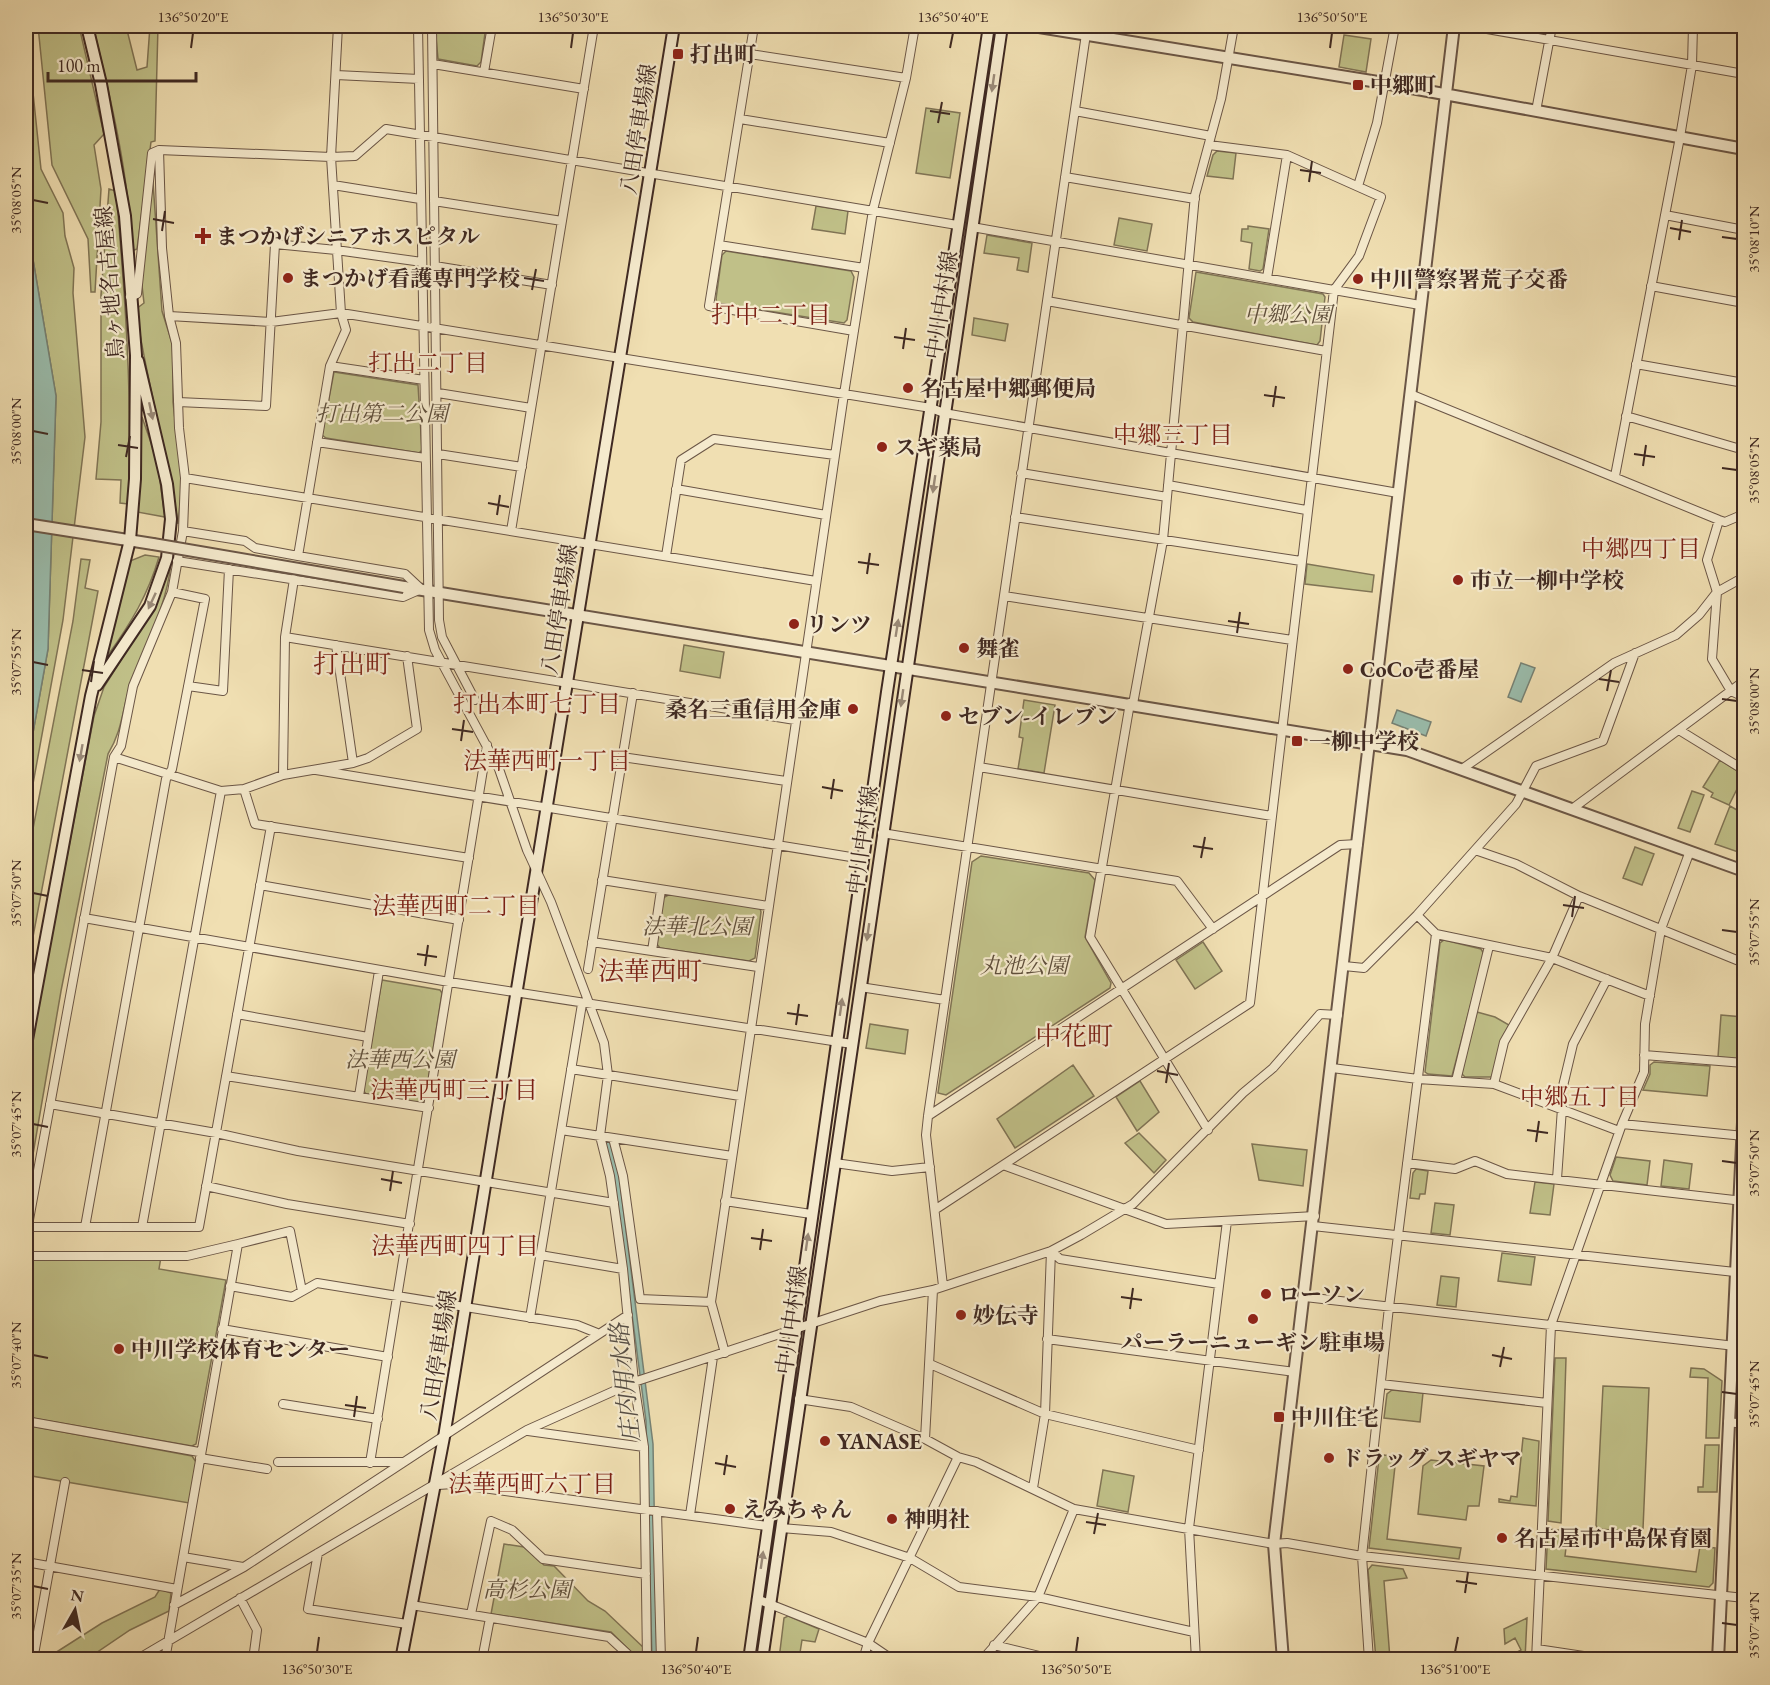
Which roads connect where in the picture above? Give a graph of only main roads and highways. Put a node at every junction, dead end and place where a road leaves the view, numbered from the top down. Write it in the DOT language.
graph roads {
  1 [pos="87,26"];
  2 [pos="674,26"];
  3 [pos="988,26"];
  4 [pos="1002,26"];
  5 [pos="1033,26"];
  6 [pos="1454,26"];
  7 [pos="1054,27"];
  8 [pos="1446,94"];
  9 [pos="1744,149"];
  10 [pos="136,355"];
  11 [pos="26,524"];
  12 [pos="130,540"];
  13 [pos="578,614"];
  14 [pos="891,665"];
  15 [pos="907,667"];
  16 [pos="91,696"];
  17 [pos="1370,742"];
  18 [pos="1744,871"];
  19 [pos="26,1045"];
  20 [pos="1744,1101"];
  21 [pos="1743,1136"];
  22 [pos="1741,1200"];
  23 [pos="1740,1273"];
  24 [pos="401,1659"];
  25 [pos="749,1659"];
  26 [pos="762,1659"];
  27 [pos="1283,1659"];
  28 [pos="1718,1659"];
  1 -- 10 [label="main road, 鳥ヶ地名古屋線"];
  2 -- 13 [label="main road, 八田停車場線"];
  14 -- 3 [label="main road, 中川中村線, one-way"];
  4 -- 15 [label="main road, 中川中村線, one-way"];
  5 -- 7 [label="main road"];
  6 -- 8 [label="main road"];
  7 -- 8 [label="main road"];
  8 -- 9 [label="main road"];
  8 -- 17 [label="main road"];
  10 -- 12 [label="main road, 鳥ヶ地名古屋線"];
  10 -- 16 [label="main road, one-way"];
  11 -- 12 [label="main road"];
  12 -- 13 [label="main road, bridge"];
  12 -- 16 [label="main road, 鳥ヶ地名古屋線"];
  13 -- 14 [label="main road"];
  13 -- 24 [label="main road, 八田停車場線"];
  14 -- 15 [label="main road"];
  25 -- 14 [label="main road, 中川中村線, one-way"];
  15 -- 17 [label="main road"];
  15 -- 26 [label="main road, 中川中村線, one-way"];
  16 -- 19 [label="main road, one-way"];
  17 -- 18 [label="main road"];
  17 -- 27 [label="main road"];
  20 -- 21 [label="main road"];
  21 -- 22 [label="main road"];
  22 -- 23 [label="main road"];
  23 -- 28 [label="main road"];
}
